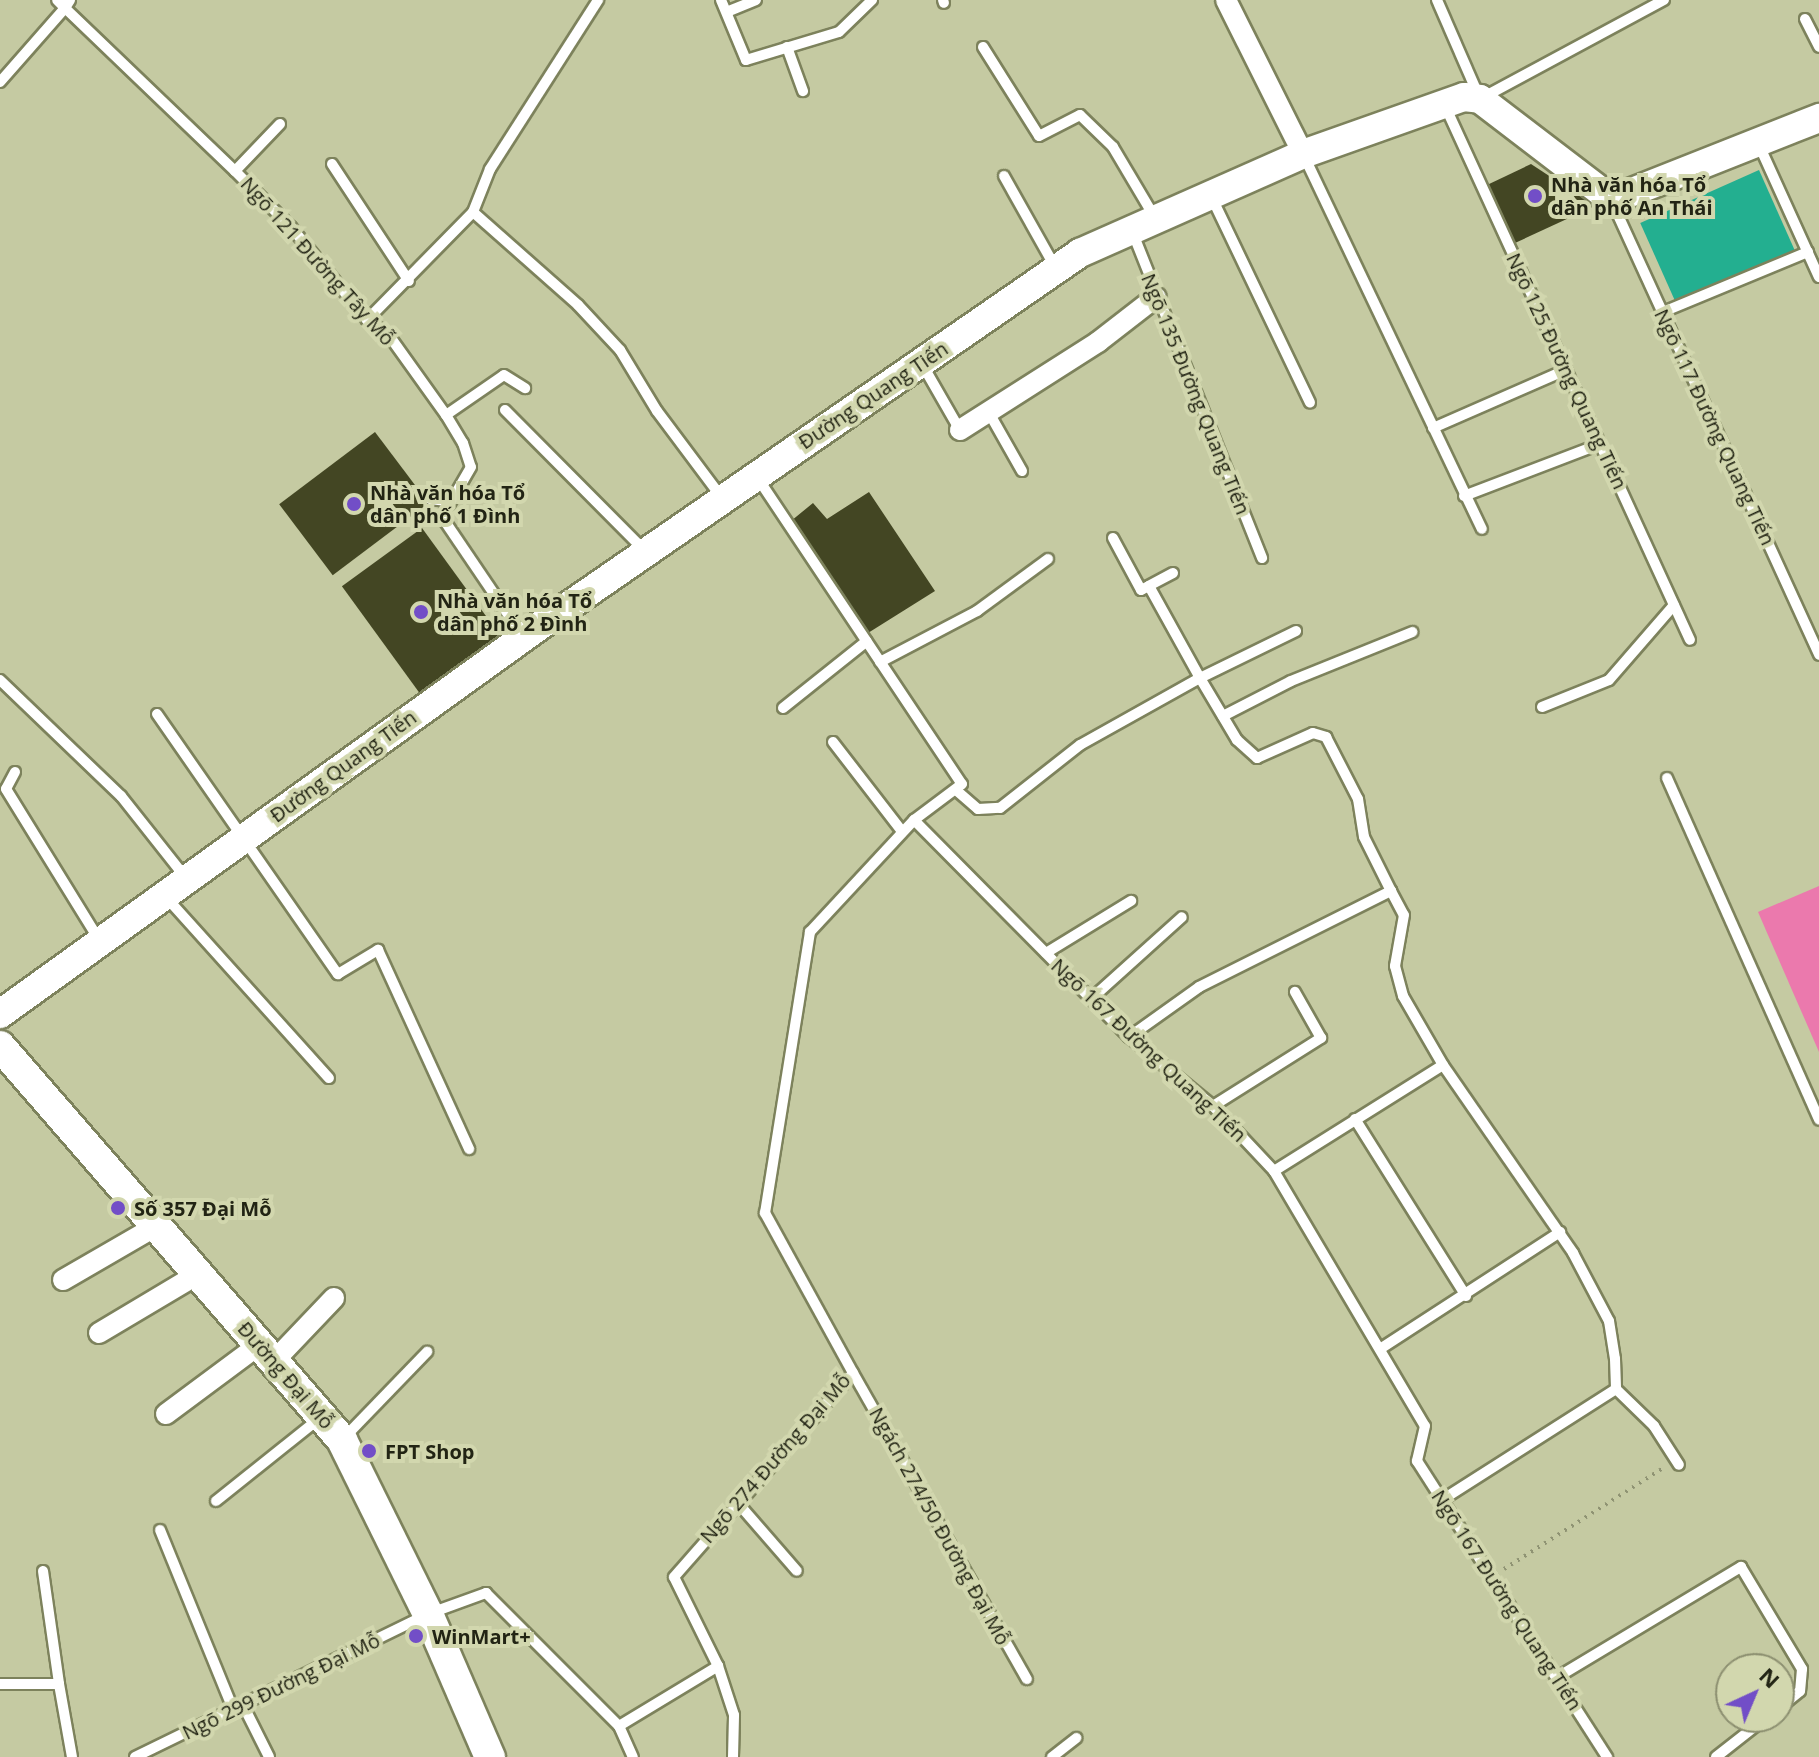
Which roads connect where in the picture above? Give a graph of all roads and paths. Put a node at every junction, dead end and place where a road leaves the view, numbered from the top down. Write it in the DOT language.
graph roads {
  1 [pos="598,0"];
  2 [pos="721,0"];
  3 [pos="756,0"];
  4 [pos="872,0"];
  5 [pos="1226,0"];
  6 [pos="1437,0"];
  7 [pos="1664,0"];
  8 [pos="64,3"];
  9 [pos="729,11"];
  10 [pos="1805,19"];
  11 [pos="787,47"];
  12 [pos="983,47"];
  13 [pos="1819,47"];
  14 [pos="0,82"];
  15 [pos="803,91"];
  16 [pos="1480,99"];
  17 [pos="1444,102"];
  18 [pos="1819,118"];
  19 [pos="280,124"];
  20 [pos="1756,140"];
  21 [pos="1303,154"];
  22 [pos="332,164"];
  23 [pos="235,171"];
  24 [pos="1004,176"];
  25 [pos="1210,194"];
  26 [pos="1612,200"];
  27 [pos="473,212"];
  28 [pos="1143,223"];
  29 [pos="1808,252"];
  30 [pos="1056,269"];
  31 [pos="1819,277"];
  32 [pos="409,281"];
  33 [pos="1156,297"];
  34 [pos="1663,312"];
  35 [pos="367,320"];
  36 [pos="921,362"];
  37 [pos="1566,370"];
  38 [pos="525,388"];
  39 [pos="1310,403"];
  40 [pos="505,410"];
  41 [pos="988,411"];
  42 [pos="446,415"];
  43 [pos="1433,428"];
  44 [pos="960,430"];
  45 [pos="1600,444"];
  46 [pos="1022,471"];
  47 [pos="756,476"];
  48 [pos="1464,496"];
  49 [pos="722,498"];
  50 [pos="430,499"];
  51 [pos="447,501"];
  52 [pos="1482,529"];
  53 [pos="1113,538"];
  54 [pos="646,551"];
  55 [pos="1262,558"];
  56 [pos="1048,559"];
  57 [pos="1173,573"];
  58 [pos="1149,586"];
  59 [pos="1674,605"];
  60 [pos="1296,631"];
  61 [pos="1412,632"];
  62 [pos="524,637"];
  63 [pos="1690,640"];
  64 [pos="867,641"];
  65 [pos="1819,655"];
  66 [pos="880,662"];
  67 [pos="1200,678"];
  68 [pos="0,680"];
  69 [pos="1542,707"];
  70 [pos="783,708"];
  71 [pos="157,714"];
  72 [pos="1223,716"];
  73 [pos="833,742"];
  74 [pos="15,772"];
  75 [pos="1667,778"];
  76 [pos="956,790"];
  77 [pos="914,820"];
  78 [pos="901,830"];
  79 [pos="244,837"];
  80 [pos="175,886"];
  81 [pos="1391,891"];
  82 [pos="1131,901"];
  83 [pos="1182,917"];
  84 [pos="100,941"];
  85 [pos="1046,953"];
  86 [pos="1295,992"];
  87 [pos="1091,999"];
  88 [pos="0,1014"];
  89 [pos="1129,1037"];
  90 [pos="0,1046"];
  91 [pos="1443,1065"];
  92 [pos="329,1078"];
  93 [pos="1213,1106"];
  94 [pos="1355,1119"];
  95 [pos="1819,1120"];
  96 [pos="469,1149"];
  97 [pos="1274,1171"];
  98 [pos="156,1226"];
  99 [pos="1560,1232"];
  100 [pos="198,1274"];
  101 [pos="63,1280"];
  102 [pos="1466,1296"];
  103 [pos="334,1298"];
  104 [pos="99,1333"];
  105 [pos="1380,1349"];
  106 [pos="427,1352"];
  107 [pos="266,1353"];
  108 [pos="853,1373"];
  109 [pos="1616,1389"];
  110 [pos="166,1414"];
  111 [pos="321,1417"];
  112 [pos="342,1440"];
  113 [pos="1679,1465"];
  114 [pos="1665,1467"];
  115 [pos="1442,1500"];
  116 [pos="216,1501"];
  117 [pos="737,1502"];
  118 [pos="160,1530"];
  119 [pos="43,1571"];
  120 [pos="797,1571"];
  121 [pos="1491,1577"];
  122 [pos="428,1614"];
  123 [pos="1792,1653"];
  124 [pos="1795,1657"];
  125 [pos="718,1666"];
  126 [pos="1556,1678"];
  127 [pos="1027,1679"];
  128 [pos="0,1684"];
  129 [pos="59,1684"];
  130 [pos="1795,1695"];
  131 [pos="238,1707"];
  132 [pos="619,1726"];
  133 [pos="1747,1733"];
  134 [pos="1076,1738"];
  135 [pos="72,1757"];
  136 [pos="135,1757"];
  137 [pos="269,1757"];
  138 [pos="490,1757"];
  139 [pos="633,1757"];
  140 [pos="733,1757"];
  141 [pos="1052,1757"];
  142 [pos="1607,1757"];
  143 [pos="1716,1757"];
  1 -- 27 [label="lane"];
  2 -- 9 [label="lane"];
  3 -- 9 [label="lane"];
  4 -- 11 [label="lane"];
  5 -- 21 [label="street"];
  6 -- 16 [label="lane"];
  7 -- 16 [label="lane"];
  8 -- 14 [label="lane"];
  8 -- 23 [label="lane, Ngõ 121 Đường Tây Mỗ"];
  9 -- 11 [label="lane"];
  10 -- 13 [label="lane"];
  11 -- 15 [label="lane"];
  12 -- 28 [label="lane, Ngõ 135 Đường Quang Tiến"];
  16 -- 17 [label="street, Đường Quang Tiến"];
  16 -- 26 [label="street"];
  17 -- 21 [label="street, Đường Quang Tiến"];
  17 -- 37 [label="lane, Ngõ 125 Đường Quang Tiến"];
  18 -- 20 [label="street"];
  19 -- 23 [label="lane"];
  20 -- 26 [label="street"];
  20 -- 29 [label="lane"];
  21 -- 25 [label="street, Đường Quang Tiến"];
  21 -- 43 [label="lane"];
  22 -- 32 [label="lane"];
  23 -- 35 [label="lane, Ngõ 121 Đường Tây Mỗ"];
  24 -- 30 [label="lane"];
  25 -- 28 [label="street, Đường Quang Tiến"];
  25 -- 39 [label="lane"];
  26 -- 34 [label="lane, Ngõ 117 Đường Quang Tiến"];
  27 -- 32 [label="lane"];
  27 -- 49 [label="lane"];
  28 -- 30 [label="street, Đường Quang Tiến"];
  28 -- 33 [label="lane, Ngõ 135 Đường Quang Tiến"];
  29 -- 31 [label="lane"];
  29 -- 34 [label="lane"];
  30 -- 36 [label="street, Đường Quang Tiến"];
  32 -- 35 [label="lane"];
  33 -- 41 [label="street"];
  33 -- 55 [label="lane, Ngõ 135 Đường Quang Tiến"];
  34 -- 65 [label="lane, Ngõ 117 Đường Quang Tiến"];
  35 -- 42 [label="lane, Ngõ 121 Đường Tây Mỗ"];
  36 -- 44 [label="lane"];
  36 -- 47 [label="street, Đường Quang Tiến"];
  37 -- 43 [label="lane"];
  37 -- 45 [label="lane, Ngõ 125 Đường Quang Tiến"];
  38 -- 42 [label="lane"];
  40 -- 54 [label="lane"];
  41 -- 44 [label="street"];
  41 -- 46 [label="lane"];
  42 -- 51 [label="lane, Ngõ 121 Đường Tây Mỗ"];
  43 -- 48 [label="lane"];
  45 -- 48 [label="lane"];
  45 -- 59 [label="lane, Ngõ 125 Đường Quang Tiến"];
  47 -- 49 [label="street, Đường Quang Tiến"];
  47 -- 64 [label="lane"];
  48 -- 52 [label="lane"];
  49 -- 54 [label="street, Đường Quang Tiến"];
  50 -- 51 [label="lane"];
  51 -- 62 [label="lane"];
  53 -- 58 [label="lane"];
  54 -- 62 [label="street, Đường Quang Tiến"];
  56 -- 66 [label="lane"];
  57 -- 58 [label="lane"];
  58 -- 67 [label="lane"];
  59 -- 63 [label="lane, Ngõ 125 Đường Quang Tiến"];
  59 -- 69 [label="lane"];
  60 -- 67 [label="lane"];
  61 -- 72 [label="lane"];
  62 -- 79 [label="street, Đường Quang Tiến"];
  64 -- 66 [label="lane"];
  64 -- 70 [label="lane"];
  66 -- 76 [label="lane"];
  67 -- 72 [label="lane"];
  67 -- 76 [label="lane"];
  68 -- 80 [label="lane"];
  71 -- 79 [label="lane"];
  72 -- 81 [label="lane"];
  73 -- 78 [label="lane"];
  74 -- 84 [label="lane"];
  75 -- 95 [label="lane"];
  76 -- 77 [label="lane"];
  77 -- 78 [label="lane, Ngõ 274 Đường Đại Mỗ"];
  77 -- 85 [label="lane, Ngõ 167 Đường Quang Tiến"];
  78 -- 108 [label="lane, Ngõ 274 Đường Đại Mỗ"];
  79 -- 80 [label="street, Đường Quang Tiến"];
  79 -- 96 [label="lane"];
  80 -- 84 [label="street, Đường Quang Tiến"];
  80 -- 92 [label="lane"];
  81 -- 89 [label="lane"];
  81 -- 91 [label="lane"];
  82 -- 85 [label="lane"];
  83 -- 87 [label="lane"];
  84 -- 88 [label="street, Đường Quang Tiến"];
  85 -- 87 [label="lane, Ngõ 167 Đường Quang Tiến"];
  86 -- 93 [label="lane"];
  87 -- 89 [label="lane, Ngõ 167 Đường Quang Tiến"];
  89 -- 93 [label="lane, Ngõ 167 Đường Quang Tiến"];
  90 -- 98 [label="main road, Đường Đại Mỗ"];
  91 -- 94 [label="lane"];
  91 -- 99 [label="lane"];
  93 -- 97 [label="lane, Ngõ 167 Đường Quang Tiến"];
  94 -- 97 [label="lane"];
  94 -- 102 [label="lane"];
  97 -- 105 [label="lane, Ngõ 167 Đường Quang Tiến"];
  98 -- 100 [label="main road, Đường Đại Mỗ"];
  98 -- 101 [label="street"];
  99 -- 102 [label="lane"];
  99 -- 109 [label="lane"];
  100 -- 104 [label="street"];
  100 -- 107 [label="main road, Đường Đại Mỗ"];
  102 -- 105 [label="lane"];
  103 -- 107 [label="street"];
  105 -- 115 [label="lane, Ngõ 167 Đường Quang Tiến"];
  106 -- 112 [label="lane"];
  107 -- 110 [label="street"];
  107 -- 111 [label="main road, Đường Đại Mỗ"];
  108 -- 117 [label="lane, Ngõ 274 Đường Đại Mỗ"];
  108 -- 127 [label="lane, Ngách 274/50 Đường Đại Mỗ"];
  109 -- 113 [label="lane"];
  109 -- 115 [label="lane"];
  111 -- 112 [label="main road, Đường Đại Mỗ"];
  111 -- 116 [label="lane"];
  112 -- 122 [label="main road, Đường Đại Mỗ"];
  114 -- 121 [label="path"];
  115 -- 121 [label="lane, Ngõ 167 Đường Quang Tiến"];
  117 -- 120 [label="lane"];
  117 -- 125 [label="lane, Ngõ 274 Đường Đại Mỗ"];
  118 -- 131 [label="lane"];
  119 -- 129 [label="lane"];
  121 -- 126 [label="lane, Ngõ 167 Đường Quang Tiến"];
  122 -- 131 [label="lane, Ngõ 299 Đường Đại Mỗ"];
  122 -- 132 [label="lane, Ngõ 299 Đường Đại Mỗ"];
  122 -- 138 [label="main road, Đường Đại Mỗ"];
  123 -- 126 [label="lane"];
  124 -- 130 [label="lane"];
  125 -- 132 [label="lane"];
  125 -- 140 [label="lane, Ngõ 274 Đường Đại Mỗ"];
  126 -- 142 [label="lane, Ngõ 167 Đường Quang Tiến"];
  128 -- 129 [label="lane"];
  129 -- 135 [label="lane"];
  131 -- 136 [label="lane, Ngõ 299 Đường Đại Mỗ"];
  131 -- 137 [label="lane"];
  132 -- 139 [label="lane"];
  133 -- 143 [label="lane"];
  134 -- 141 [label="lane"];
}
